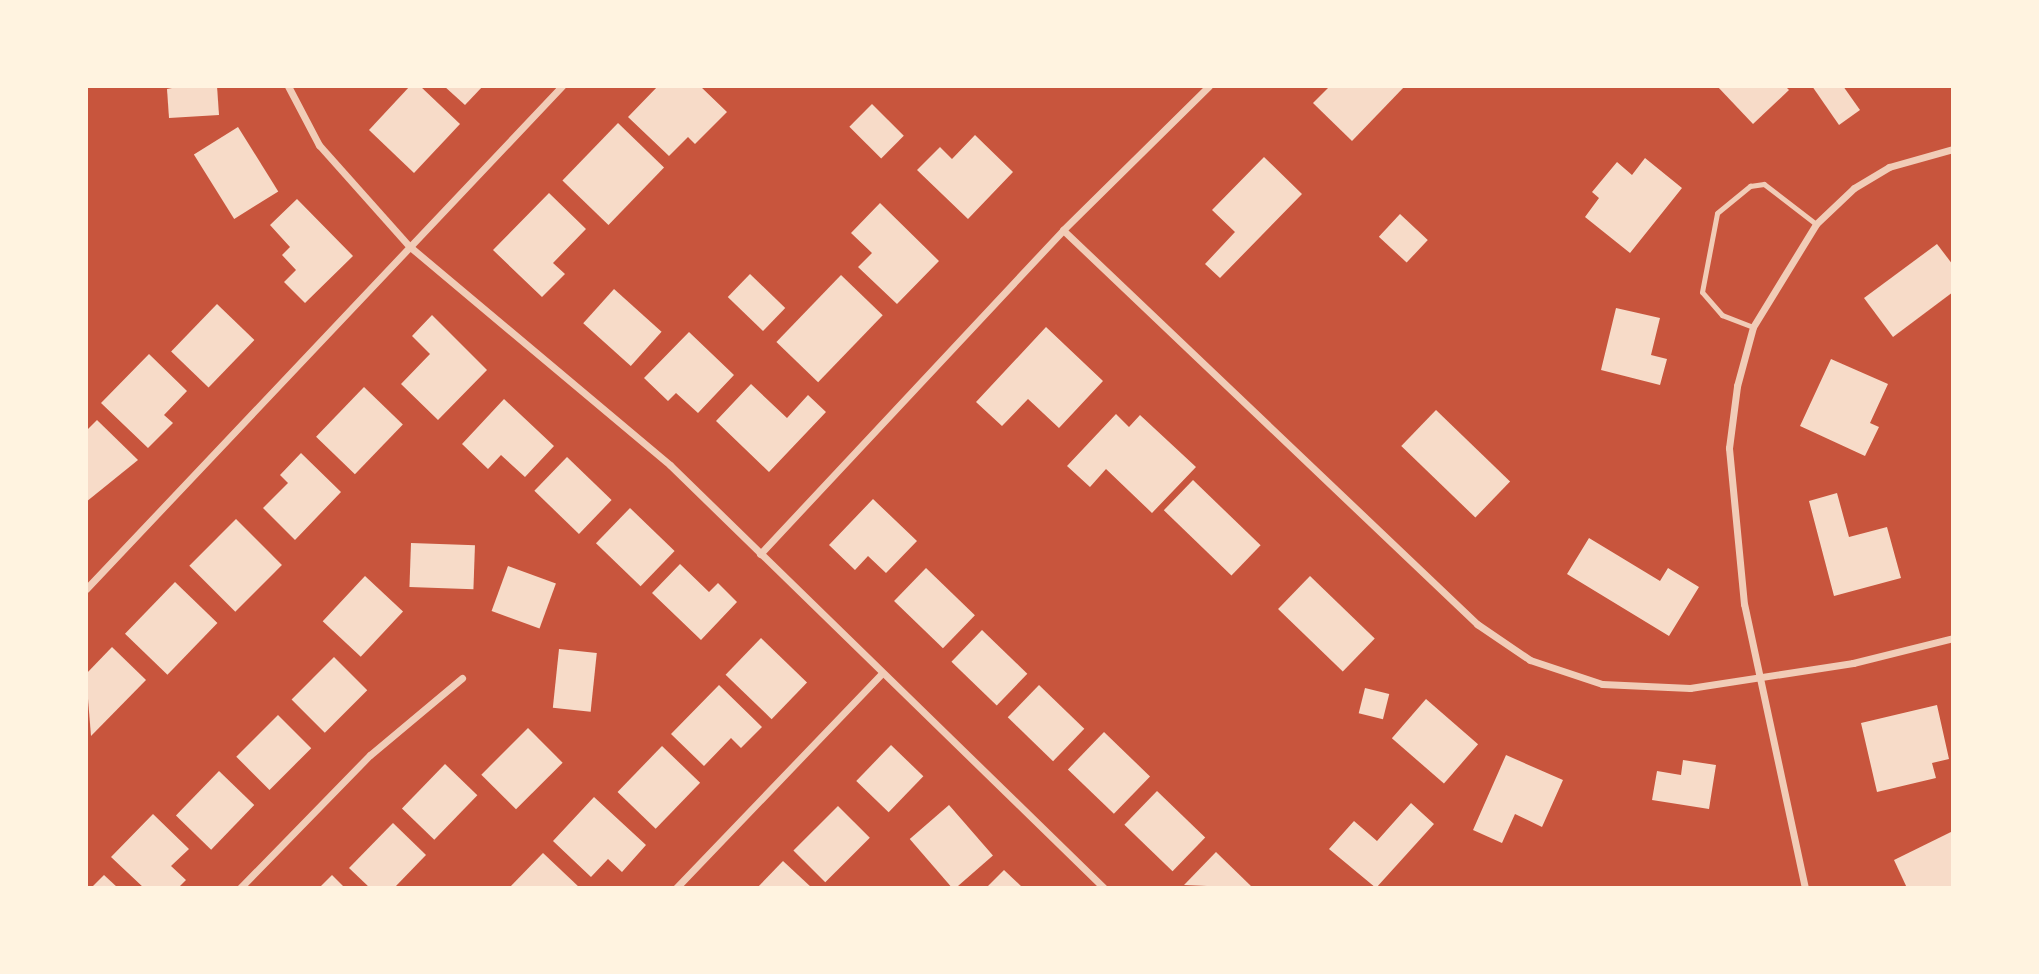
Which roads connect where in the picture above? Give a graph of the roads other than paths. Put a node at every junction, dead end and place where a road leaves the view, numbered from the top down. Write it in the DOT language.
graph roads {
  1 [pos="288,86"];
  2 [pos="562,86"];
  3 [pos="1209,86"];
  4 [pos="1953,149"];
  5 [pos="1816,224"];
  6 [pos="1063,230"];
  7 [pos="409,246"];
  8 [pos="1753,327"];
  9 [pos="760,554"];
  10 [pos="86,589"];
  11 [pos="1953,638"];
  12 [pos="881,674"];
  13 [pos="462,678"];
  14 [pos="1758,678"];
  15 [pos="240,888"];
  16 [pos="676,888"];
  17 [pos="1104,888"];
  18 [pos="1805,888"];
  1 -- 7 [label="street"];
  2 -- 7 [label="street"];
  3 -- 6 [label="street"];
  4 -- 5 [label="street"];
  5 -- 8 [label="street"];
  5 -- 8 [label="lane"];
  6 -- 9 [label="street"];
  6 -- 14 [label="street"];
  7 -- 9 [label="street"];
  7 -- 10 [label="street"];
  8 -- 14 [label="street"];
  9 -- 12 [label="street"];
  11 -- 14 [label="street"];
  12 -- 16 [label="street"];
  12 -- 17 [label="street"];
  13 -- 15 [label="street"];
  14 -- 18 [label="street"];
}
